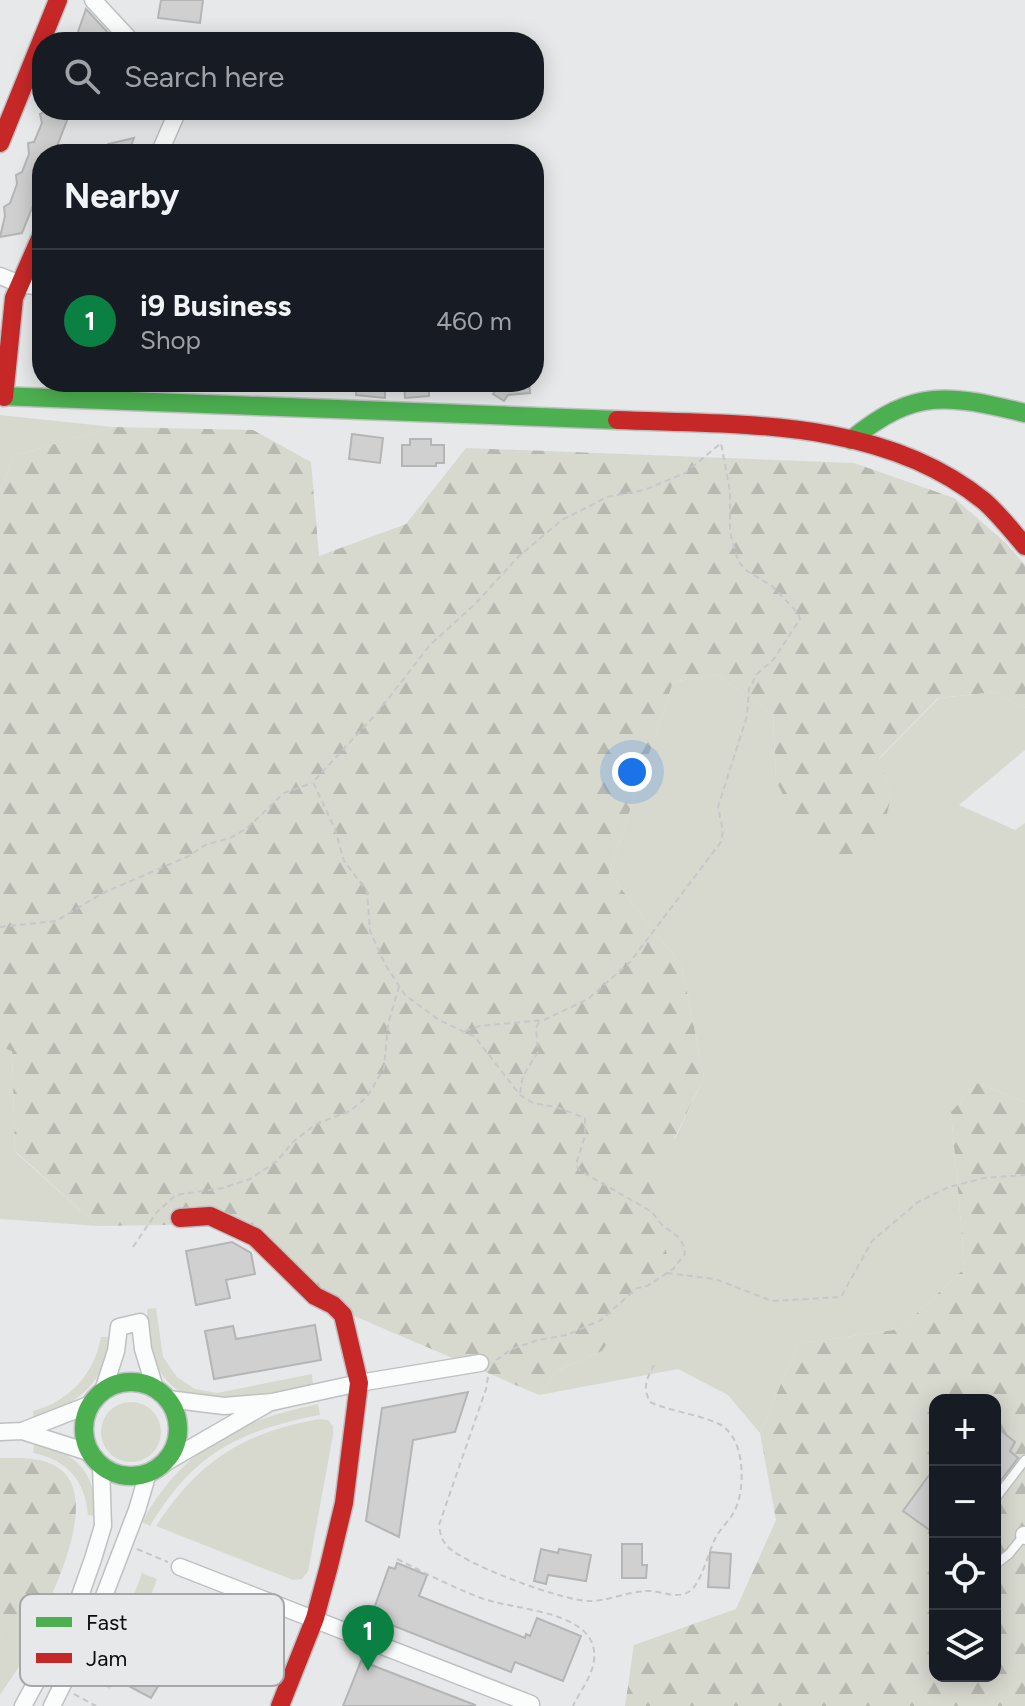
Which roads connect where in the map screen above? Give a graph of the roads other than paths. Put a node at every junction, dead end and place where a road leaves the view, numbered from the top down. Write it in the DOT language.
graph roads {
  1 [pos="58,0"];
  2 [pos="93,0"];
  3 [pos="45,32"];
  4 [pos="123,32"];
  5 [pos="32,64"];
  6 [pos="174,120"];
  7 [pos="0,143"];
  8 [pos="163,144"];
  9 [pos="32,257"];
  10 [pos="0,276"];
  11 [pos="20,284"];
  12 [pos="32,286"];
  13 [pos="2,396"];
  14 [pos="1025,413"];
  15 [pos="851,440"];
  16 [pos="1025,546"];
  17 [pos="180,1218"];
  18 [pos="484,1366"];
  19 [pos="359,1383"];
  20 [pos="162,1394"];
  21 [pos="97,1398"];
  22 [pos="272,1402"];
  23 [pos="22,1431"];
  24 [pos="0,1432"];
  25 [pos="96,1459"];
  26 [pos="1025,1460"];
  27 [pos="156,1468"];
  28 [pos="1001,1491"];
  29 [pos="1025,1535"];
  30 [pos="1001,1560"];
  31 [pos="180,1567"];
  32 [pos="81,1594"];
  33 [pos="104,1594"];
  34 [pos="251,1594"];
  35 [pos="284,1606"];
  36 [pos="315,1618"];
  37 [pos="34,1686"];
  38 [pos="63,1686"];
  39 [pos="531,1704"];
  40 [pos="23,1706"];
  41 [pos="52,1706"];
  42 [pos="280,1706"];
  1 -- 3 [label="street"];
  2 -- 4 [label="street"];
  5 -- 7 [label="street"];
  6 -- 8 [label="street"];
  9 -- 11 [label="street"];
  10 -- 11 [label="street"];
  11 -- 12 [label="street"];
  11 -- 13 [label="street"];
  13 -- 15 [label="street"];
  14 -- 15 [label="street"];
  15 -- 16 [label="street"];
  17 -- 19 [label="street"];
  18 -- 19 [label="street"];
  19 -- 22 [label="street"];
  19 -- 36 [label="street"];
  20 -- 21 [label="street"];
  20 -- 21 [label="street"];
  20 -- 22 [label="street"];
  20 -- 27 [label="street"];
  21 -- 23 [label="street"];
  21 -- 25 [label="street"];
  22 -- 27 [label="street"];
  23 -- 24 [label="street"];
  23 -- 25 [label="street"];
  25 -- 27 [label="street"];
  25 -- 32 [label="street"];
  26 -- 28 [label="lane"];
  27 -- 33 [label="street"];
  29 -- 30 [label="lane"];
  31 -- 34 [label="street"];
  35 -- 36 [label="street"];
  36 -- 39 [label="street"];
  36 -- 42 [label="street"];
  37 -- 40 [label="street"];
  38 -- 41 [label="street"];
}
